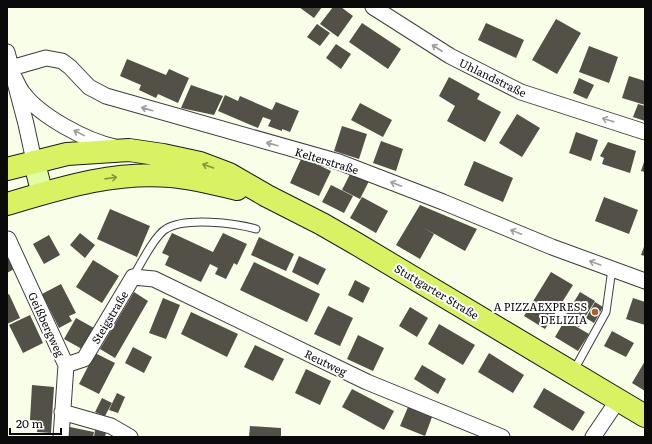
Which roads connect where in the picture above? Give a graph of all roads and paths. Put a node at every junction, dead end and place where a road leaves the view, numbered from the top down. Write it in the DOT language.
graph roads {
  1 [pos="373,7"];
  2 [pos="7,52"];
  3 [pos="12,72"];
  4 [pos="645,132"];
  5 [pos="129,150"];
  6 [pos="34,161"];
  7 [pos="7,169"];
  8 [pos="42,193"];
  9 [pos="267,196"];
  10 [pos="7,204"];
  11 [pos="256,229"];
  12 [pos="8,239"];
  13 [pos="612,269"];
  14 [pos="133,277"];
  15 [pos="645,281"];
  16 [pos="66,365"];
  17 [pos="572,373"];
  18 [pos="618,400"];
  19 [pos="62,412"];
  20 [pos="645,416"];
  21 [pos="61,437"];
  22 [pos="130,437"];
  23 [pos="502,437"];
  24 [pos="593,437"];
  4 -- 1 [label="street, Uhlandstraße, one-way"];
  2 -- 3 [label="street"];
  5 -- 3 [label="street, one-way"];
  3 -- 6 [label="street"];
  13 -- 3 [label="street, Kelterstraße, one-way"];
  5 -- 6 [label="main road, Stuttgarter Straße"];
  9 -- 5 [label="main road, Stuttgarter Straße, one-way"];
  6 -- 7 [label="main road, Stuttgarter Straße"];
  6 -- 8 [label="street"];
  8 -- 9 [label="main road, Stuttgarter Straße, one-way"];
  8 -- 10 [label="main road, Stuttgarter Straße"];
  9 -- 17 [label="main road, Stuttgarter Straße"];
  11 -- 14 [label="lane"];
  12 -- 16 [label="street, Geißbergweg"];
  13 -- 15 [label="street, Kelterstraße"];
  13 -- 17 [label="lane"];
  14 -- 16 [label="street, Steigstraße"];
  14 -- 23 [label="street, Reutweg"];
  16 -- 19 [label="street, Geißbergweg"];
  17 -- 18 [label="main road, Stuttgarter Straße"];
  18 -- 20 [label="main road, Stuttgarter Straße"];
  18 -- 24 [label="street"];
  19 -- 21 [label="street, Geißbergweg"];
  19 -- 22 [label="street"];
}
